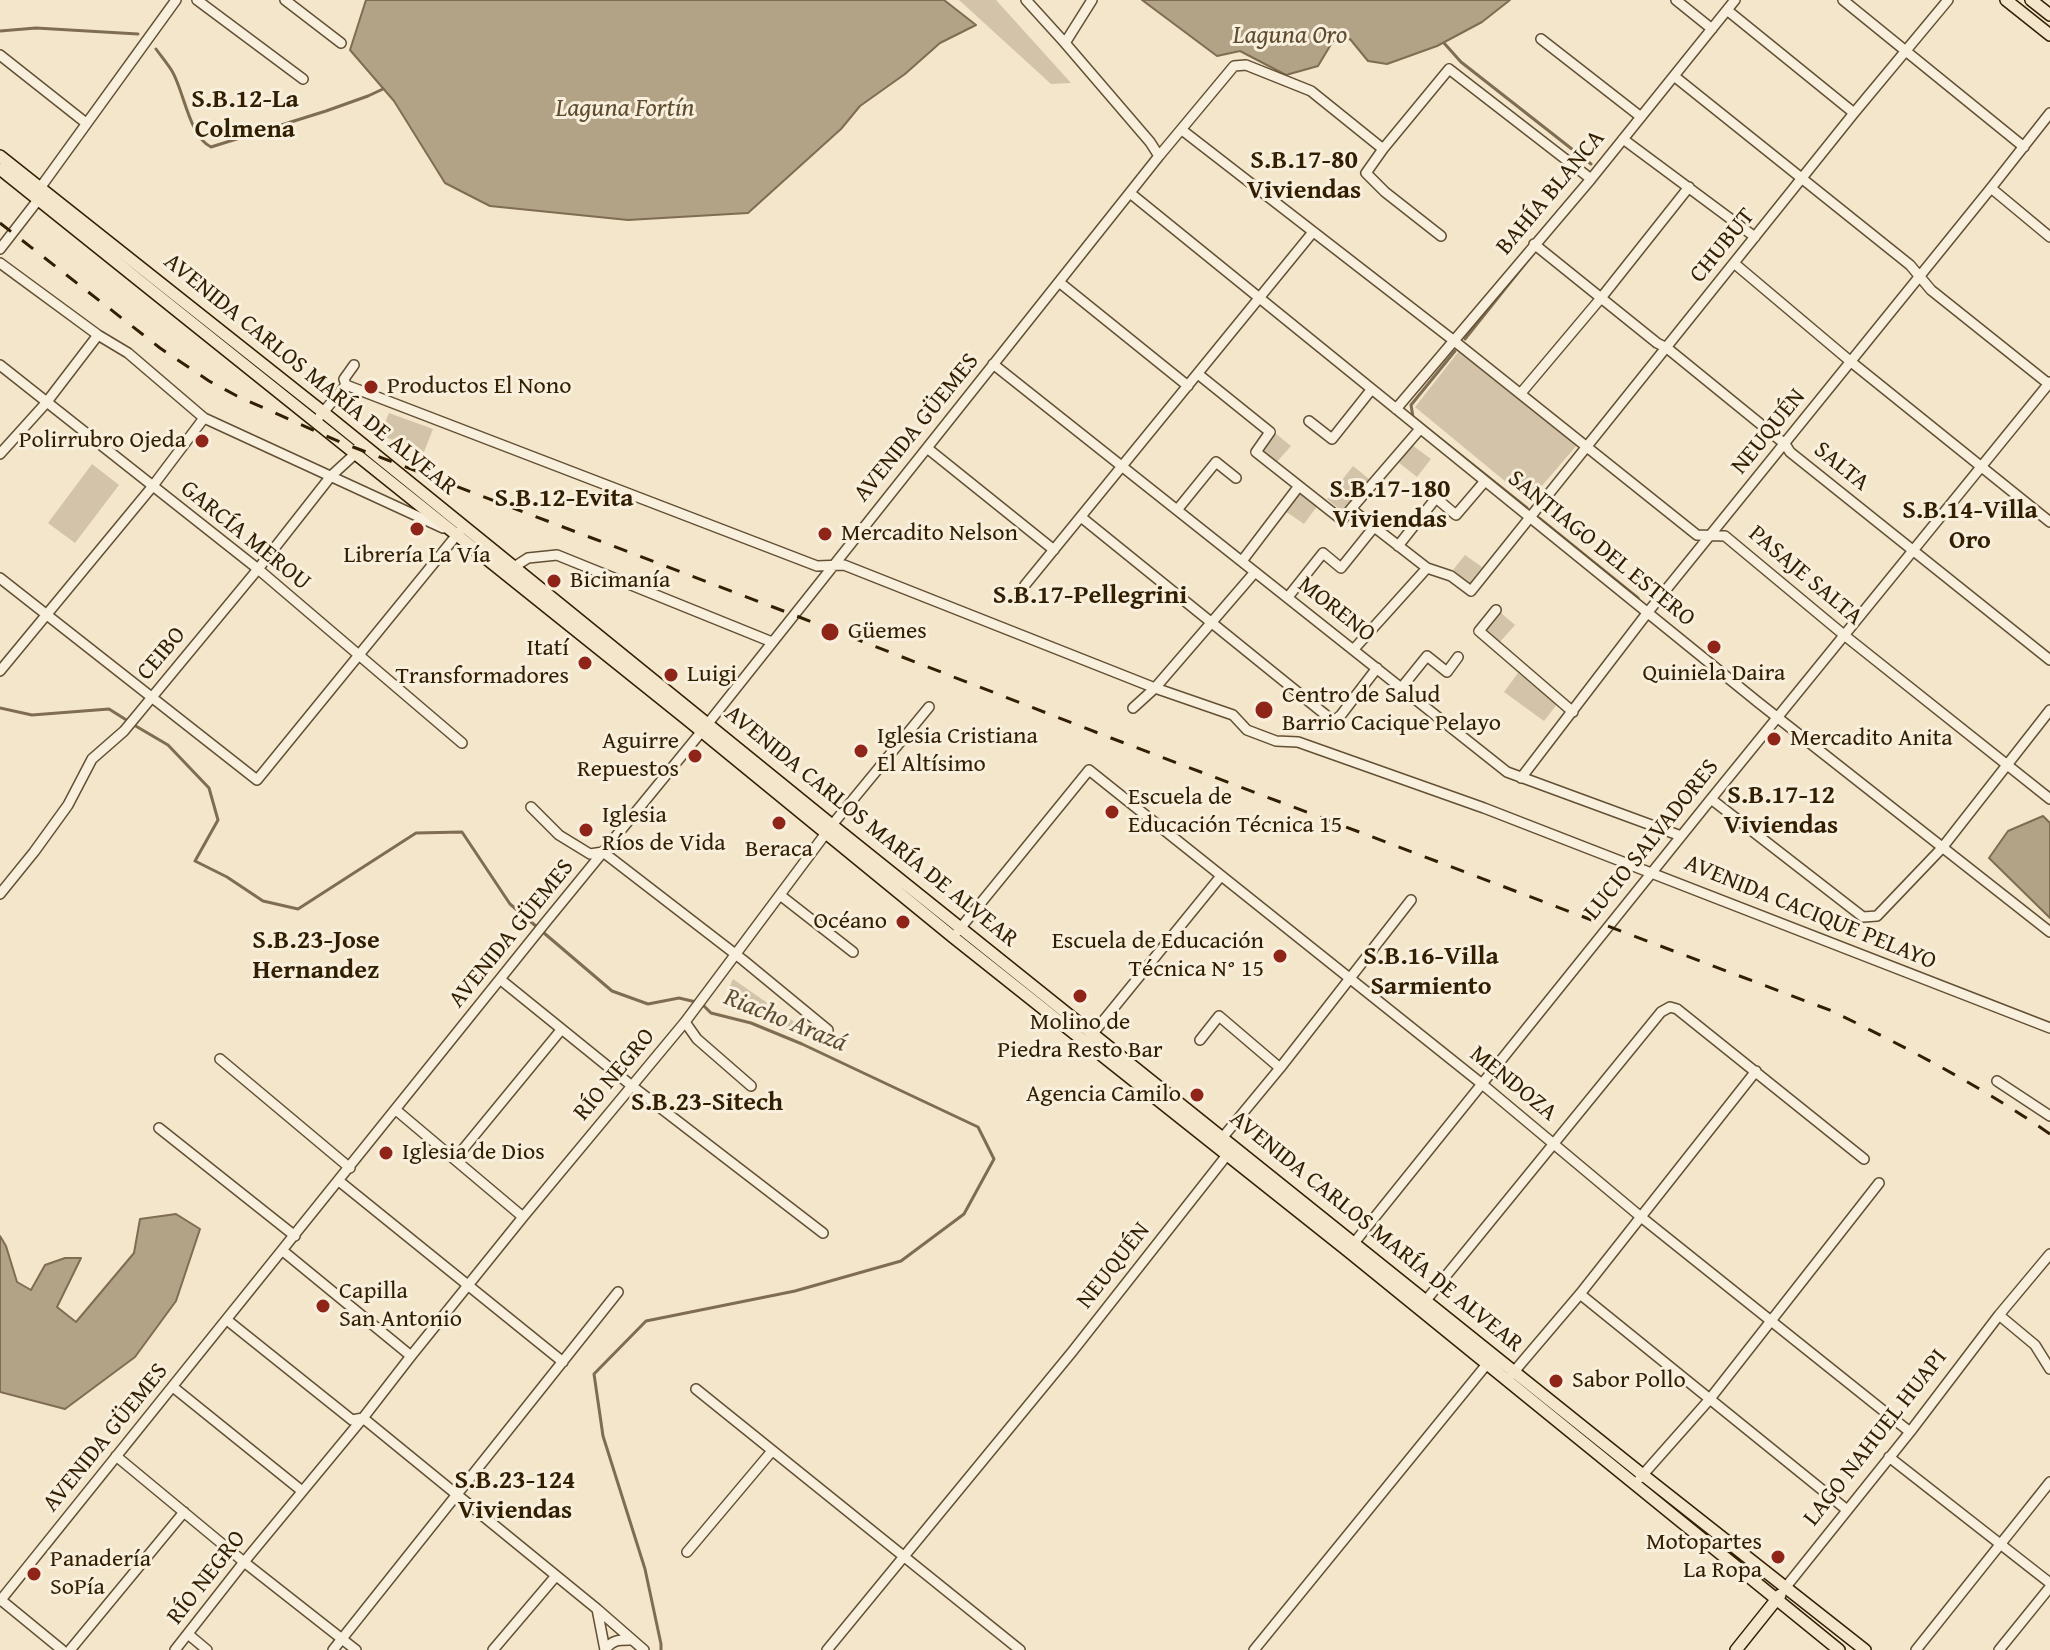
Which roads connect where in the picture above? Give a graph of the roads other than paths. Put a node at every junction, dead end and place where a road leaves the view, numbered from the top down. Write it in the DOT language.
graph roads {
  1 [pos="176,0"];
  2 [pos="197,0"];
  3 [pos="285,0"];
  4 [pos="1026,0"];
  5 [pos="1092,0"];
  6 [pos="1676,0"];
  7 [pos="1735,0"];
  8 [pos="1843,0"];
  9 [pos="1948,0"];
  10 [pos="2006,0"];
  11 [pos="2031,0"];
  12 [pos="1727,10"];
  13 [pos="2050,15"];
  14 [pos="1712,29"];
  15 [pos="2050,35"];
  16 [pos="1541,39"];
  17 [pos="341,43"];
  18 [pos="1065,43"];
  19 [pos="1906,52"];
  20 [pos="0,55"];
  21 [pos="1674,76"];
  22 [pos="303,79"];
  23 [pos="1854,113"];
  24 [pos="2050,113"];
  25 [pos="1641,117"];
  26 [pos="86,123"];
  27 [pos="1182,130"];
  28 [pos="1623,139"];
  29 [pos="2024,147"];
  30 [pos="1383,149"];
  31 [pos="0,156"];
  32 [pos="1159,156"];
  33 [pos="0,169"];
  34 [pos="1803,178"];
  35 [pos="1591,179"];
  36 [pos="1689,187"];
  37 [pos="1991,188"];
  38 [pos="1130,193"];
  39 [pos="39,194"];
  40 [pos="1313,232"];
  41 [pos="1441,236"];
  42 [pos="1755,237"];
  43 [pos="2050,237"];
  44 [pos="1534,244"];
  45 [pos="0,249"];
  46 [pos="0,263"];
  47 [pos="1735,264"];
  48 [pos="1919,276"];
  49 [pos="1059,282"];
  50 [pos="1601,298"];
  51 [pos="1260,300"];
  52 [pos="98,335"];
  53 [pos="1453,340"];
  54 [pos="1667,348"];
  55 [pos="1850,361"];
  56 [pos="993,364"];
  57 [pos="0,365"];
  58 [pos="354,365"];
  59 [pos="1198,374"];
  60 [pos="2050,383"];
  61 [pos="346,385"];
  62 [pos="1188,386"];
  63 [pos="1371,390"];
  64 [pos="1521,393"];
  65 [pos="46,403"];
  66 [pos="1396,409"];
  67 [pos="323,412"];
  68 [pos="204,418"];
  69 [pos="1309,421"];
  70 [pos="315,422"];
  71 [pos="1420,429"];
  72 [pos="1785,444"];
  73 [pos="1587,446"];
  74 [pos="357,448"];
  75 [pos="927,448"];
  76 [pos="0,454"];
  77 [pos="1122,466"];
  78 [pos="1982,466"];
  79 [pos="331,476"];
  80 [pos="1236,478"];
  81 [pos="1485,481"];
  82 [pos="1299,486"];
  83 [pos="152,487"];
  84 [pos="1351,509"];
  85 [pos="1177,510"];
  86 [pos="1081,517"];
  87 [pos="1529,517"];
  88 [pos="2050,522"];
  89 [pos="1374,527"];
  90 [pos="460,530"];
  91 [pos="1711,535"];
  92 [pos="1398,546"];
  93 [pos="1054,550"];
  94 [pos="1913,550"];
  95 [pos="1242,561"];
  96 [pos="832,566"];
  97 [pos="514,567"];
  98 [pos="1427,568"];
  99 [pos="258,569"];
  100 [pos="1255,572"];
  101 [pos="0,578"];
  102 [pos="1025,585"];
  103 [pos="1288,597"];
  104 [pos="1496,610"];
  105 [pos="1648,612"];
  106 [pos="47,615"];
  107 [pos="1211,623"];
  108 [pos="1844,635"];
  109 [pos="772,642"];
  110 [pos="1354,649"];
  111 [pos="359,655"];
  112 [pos="1458,657"];
  113 [pos="2050,660"];
  114 [pos="1377,668"];
  115 [pos="0,671"];
  116 [pos="1402,687"];
  117 [pos="1155,688"];
  118 [pos="151,698"];
  119 [pos="929,707"];
  120 [pos="1133,708"];
  121 [pos="2050,710"];
  122 [pos="1573,712"];
  123 [pos="1778,717"];
  124 [pos="704,727"];
  125 [pos="462,743"];
  126 [pos="2007,765"];
  127 [pos="1521,778"];
  128 [pos="1711,799"];
  129 [pos="2050,799"];
  130 [pos="531,807"];
  131 [pos="828,829"];
  132 [pos="1681,836"];
  133 [pos="1942,848"];
  134 [pos="603,852"];
  135 [pos="1652,872"];
  136 [pos="1221,876"];
  137 [pos="0,894"];
  138 [pos="780,895"];
  139 [pos="1411,900"];
  140 [pos="2050,932"];
  141 [pos="957,933"];
  142 [pos="853,952"];
  143 [pos="735,954"];
  144 [pos="501,980"];
  145 [pos="1350,980"];
  146 [pos="685,1022"];
  147 [pos="2050,1028"];
  148 [pos="561,1030"];
  149 [pos="828,1030"];
  150 [pos="1089,1038"];
  151 [pos="1200,1040"];
  152 [pos="220,1059"];
  153 [pos="1280,1068"];
  154 [pos="1756,1071"];
  155 [pos="1997,1081"];
  156 [pos="1482,1084"];
  157 [pos="632,1086"];
  158 [pos="751,1086"];
  159 [pos="396,1110"];
  160 [pos="2050,1116"];
  161 [pos="159,1128"];
  162 [pos="1223,1137"];
  163 [pos="1553,1144"];
  164 [pos="1227,1155"];
  165 [pos="455,1159"];
  166 [pos="1864,1159"];
  167 [pos="350,1168"];
  168 [pos="339,1181"];
  169 [pos="1879,1183"];
  170 [pos="523,1217"];
  171 [pos="1641,1217"];
  172 [pos="823,1233"];
  173 [pos="295,1236"];
  174 [pos="1351,1247"];
  175 [pos="283,1251"];
  176 [pos="2050,1254"];
  177 [pos="2041,1265"];
  178 [pos="2050,1272"];
  179 [pos="469,1286"];
  180 [pos="618,1292"];
  181 [pos="1580,1294"];
  182 [pos="1422,1305"];
  183 [pos="1999,1315"];
  184 [pos="227,1320"];
  185 [pos="1772,1321"];
  186 [pos="411,1356"];
  187 [pos="563,1362"];
  188 [pos="1487,1364"];
  189 [pos="2050,1369"];
  190 [pos="1510,1376"];
  191 [pos="173,1387"];
  192 [pos="696,1389"];
  193 [pos="1709,1400"];
  194 [pos="363,1418"];
  195 [pos="1910,1432"];
  196 [pos="772,1451"];
  197 [pos="116,1456"];
  198 [pos="1889,1457"];
  199 [pos="1639,1479"];
  200 [pos="2050,1482"];
  201 [pos="302,1491"];
  202 [pos="456,1495"];
  203 [pos="1847,1510"];
  204 [pos="184,1512"];
  205 [pos="1999,1544"];
  206 [pos="687,1552"];
  207 [pos="905,1556"];
  208 [pos="244,1562"];
  209 [pos="555,1577"];
  210 [pos="2050,1585"];
  211 [pos="1785,1588"];
  212 [pos="1777,1599"];
  213 [pos="0,1600"];
  214 [pos="597,1609"];
  215 [pos="188,1634"];
  216 [pos="342,1639"];
  217 [pos="631,1641"];
  218 [pos="497,1649"];
  219 [pos="62,1650"];
  220 [pos="70,1650"];
  221 [pos="175,1650"];
  222 [pos="207,1650"];
  223 [pos="333,1650"];
  224 [pos="356,1650"];
  225 [pos="605,1650"];
  226 [pos="644,1650"];
  227 [pos="827,1650"];
  228 [pos="1020,1650"];
  229 [pos="1254,1650"];
  230 [pos="1736,1650"];
  231 [pos="1839,1650"];
  232 [pos="1865,1650"];
  233 [pos="1916,1650"];
  234 [pos="1999,1650"];
  1 -- 26 [label="street"];
  2 -- 22 [label="street"];
  3 -- 17 [label="street"];
  4 -- 18 [label="street"];
  5 -- 18 [label="street"];
  6 -- 14 [label="street"];
  7 -- 12 [label="street, BAHÍA BLANCA"];
  8 -- 19 [label="street"];
  9 -- 19 [label="street, CHUBUT"];
  10 -- 15 [label="main road"];
  11 -- 13 [label="main road"];
  12 -- 14 [label="street, BAHÍA BLANCA"];
  12 -- 23 [label="street"];
  14 -- 21 [label="street, BAHÍA BLANCA"];
  16 -- 25 [label="street"];
  18 -- 32 [label="street"];
  19 -- 23 [label="street, CHUBUT"];
  19 -- 29 [label="street"];
  20 -- 26 [label="street"];
  21 -- 25 [label="street, BAHÍA BLANCA"];
  21 -- 34 [label="street"];
  23 -- 34 [label="street, CHUBUT"];
  24 -- 29 [label="street, NEUQUÉN"];
  25 -- 28 [label="street, BAHÍA BLANCA"];
  26 -- 39 [label="street"];
  27 -- 30 [label="street, AVENIDA GÜEMES"];
  27 -- 32 [label="street, AVENIDA GÜEMES"];
  27 -- 40 [label="street"];
  28 -- 35 [label="street, BAHÍA BLANCA"];
  28 -- 36 [label="street"];
  29 -- 37 [label="street, NEUQUÉN"];
  30 -- 35 [label="street"];
  30 -- 41 [label="street"];
  31 -- 39 [label="main road, AVENIDA CARLOS MARÍA DE ALVEAR"];
  32 -- 38 [label="street, AVENIDA GÜEMES"];
  33 -- 39 [label="main road, AVENIDA CARLOS MARÍA DE ALVEAR"];
  34 -- 42 [label="street, CHUBUT"];
  34 -- 48 [label="street"];
  35 -- 44 [label="street, BAHÍA BLANCA"];
  36 -- 42 [label="street"];
  36 -- 50 [label="street"];
  37 -- 43 [label="street"];
  37 -- 48 [label="street, NEUQUÉN"];
  38 -- 49 [label="street, AVENIDA GÜEMES"];
  38 -- 51 [label="street, SANTIAGO DEL ESTERO"];
  39 -- 45 [label="street"];
  39 -- 67 [label="main road, AVENIDA CARLOS MARÍA DE ALVEAR"];
  39 -- 70 [label="main road, AVENIDA CARLOS MARÍA DE ALVEAR"];
  40 -- 51 [label="street"];
  40 -- 53 [label="street"];
  42 -- 47 [label="street, CHUBUT"];
  44 -- 50 [label="street, SALTA"];
  44 -- 53 [label="street, BAHÍA BLANCA"];
  46 -- 52 [label="street"];
  47 -- 54 [label="street, CHUBUT"];
  47 -- 55 [label="street"];
  48 -- 55 [label="street, NEUQUÉN"];
  48 -- 60 [label="street"];
  49 -- 56 [label="street, AVENIDA GÜEMES"];
  49 -- 62 [label="street"];
  50 -- 54 [label="street, SALTA"];
  50 -- 64 [label="street"];
  51 -- 59 [label="street"];
  51 -- 63 [label="street, SANTIAGO DEL ESTERO"];
  52 -- 65 [label="street"];
  52 -- 68 [label="street"];
  53 -- 64 [label="street, PASAJE SALTA"];
  53 -- 66 [label="street, BAHÍA BLANCA"];
  54 -- 72 [label="street, SALTA"];
  54 -- 73 [label="street, CHUBUT"];
  55 -- 72 [label="street, NEUQUÉN"];
  55 -- 78 [label="street"];
  56 -- 75 [label="street, AVENIDA GÜEMES"];
  56 -- 77 [label="street, MORENO"];
  57 -- 65 [label="street, GARCÍA MEROU"];
  58 -- 61 [label="street"];
  59 -- 62 [label="street"];
  59 -- 82 [label="street"];
  60 -- 78 [label="street, LUCIO SALVADORES"];
  61 -- 67 [label="street"];
  61 -- 96 [label="street, AVENIDA CACIQUE PELAYO"];
  62 -- 77 [label="street"];
  63 -- 66 [label="street, SANTIAGO DEL ESTERO"];
  63 -- 69 [label="street"];
  64 -- 73 [label="street, PASAJE SALTA"];
  65 -- 76 [label="street"];
  65 -- 83 [label="street, GARCÍA MEROU"];
  66 -- 71 [label="street, SANTIAGO DEL ESTERO"];
  67 -- 70 [label="street"];
  67 -- 74 [label="main road, AVENIDA CARLOS MARÍA DE ALVEAR"];
  68 -- 79 [label="street"];
  68 -- 83 [label="street"];
  70 -- 74 [label="main road, AVENIDA CARLOS MARÍA DE ALVEAR"];
  71 -- 81 [label="street, SANTIAGO DEL ESTERO"];
  71 -- 84 [label="street"];
  72 -- 91 [label="street, NEUQUÉN"];
  72 -- 94 [label="street, SALTA"];
  73 -- 87 [label="street, CHUBUT"];
  73 -- 91 [label="street, PASAJE SALTA"];
  74 -- 79 [label="street, CEIBO"];
  74 -- 90 [label="main road, AVENIDA CARLOS MARÍA DE ALVEAR"];
  75 -- 93 [label="street"];
  75 -- 96 [label="street, AVENIDA GÜEMES"];
  77 -- 85 [label="street, MORENO"];
  77 -- 86 [label="street"];
  78 -- 88 [label="street"];
  78 -- 94 [label="street, LUCIO SALVADORES"];
  79 -- 90 [label="street"];
  79 -- 99 [label="street, CEIBO"];
  80 -- 85 [label="street"];
  81 -- 87 [label="street, SANTIAGO DEL ESTERO"];
  81 -- 92 [label="street"];
  82 -- 84 [label="street"];
  82 -- 95 [label="street"];
  83 -- 99 [label="street, GARCÍA MEROU"];
  83 -- 106 [label="street"];
  84 -- 89 [label="street"];
  85 -- 95 [label="street, MORENO"];
  86 -- 93 [label="street"];
  86 -- 107 [label="street"];
  87 -- 98 [label="street, CHUBUT"];
  87 -- 105 [label="street, SANTIAGO DEL ESTERO"];
  89 -- 92 [label="street"];
  89 -- 103 [label="street"];
  90 -- 97 [label="main road, AVENIDA CARLOS MARÍA DE ALVEAR"];
  90 -- 111 [label="street"];
  90 -- 124 [label="main road, AVENIDA CARLOS MARÍA DE ALVEAR"];
  91 -- 105 [label="street, NEUQUÉN"];
  91 -- 108 [label="street, PASAJE SALTA"];
  92 -- 98 [label="street"];
  93 -- 102 [label="street"];
  94 -- 108 [label="street, LUCIO SALVADORES"];
  94 -- 113 [label="street, SALTA"];
  95 -- 100 [label="street, MORENO"];
  96 -- 109 [label="street, AVENIDA GÜEMES"];
  96 -- 117 [label="street, AVENIDA CACIQUE PELAYO"];
  97 -- 109 [label="street"];
  97 -- 124 [label="main road, AVENIDA CARLOS MARÍA DE ALVEAR"];
  98 -- 110 [label="street"];
  99 -- 111 [label="street, GARCÍA MEROU"];
  99 -- 118 [label="street, CEIBO"];
  100 -- 103 [label="street, MORENO"];
  100 -- 107 [label="street"];
  101 -- 106 [label="street"];
  103 -- 110 [label="street, MORENO"];
  104 -- 122 [label="street"];
  105 -- 122 [label="street, NEUQUÉN"];
  105 -- 123 [label="street, SANTIAGO DEL ESTERO"];
  106 -- 115 [label="street"];
  106 -- 118 [label="street"];
  107 -- 114 [label="street"];
  107 -- 117 [label="street"];
  108 -- 123 [label="street, LUCIO SALVADORES"];
  108 -- 126 [label="street, PASAJE SALTA"];
  109 -- 124 [label="street, AVENIDA GÜEMES"];
  110 -- 114 [label="street, MORENO"];
  111 -- 118 [label="street"];
  111 -- 125 [label="street, GARCÍA MEROU"];
  112 -- 116 [label="street"];
  114 -- 116 [label="street, MORENO"];
  116 -- 127 [label="street, MORENO"];
  117 -- 120 [label="street"];
  117 -- 135 [label="street, AVENIDA CACIQUE PELAYO"];
  118 -- 137 [label="street, CEIBO"];
  119 -- 131 [label="street, RÍO NEGRO"];
  121 -- 126 [label="street"];
  122 -- 127 [label="street, NEUQUÉN"];
  123 -- 128 [label="street, LUCIO SALVADORES"];
  123 -- 133 [label="street, SANTIAGO DEL ESTERO"];
  124 -- 131 [label="main road, AVENIDA CARLOS MARÍA DE ALVEAR"];
  124 -- 134 [label="street, AVENIDA GÜEMES"];
  126 -- 129 [label="street, PASAJE SALTA"];
  126 -- 133 [label="street"];
  127 -- 132 [label="street, MORENO"];
  128 -- 132 [label="street, LUCIO SALVADORES"];
  128 -- 133 [label="street"];
  130 -- 134 [label="street"];
  131 -- 138 [label="street, RÍO NEGRO"];
  131 -- 141 [label="main road, AVENIDA CARLOS MARÍA DE ALVEAR"];
  132 -- 135 [label="street, LUCIO SALVADORES"];
  133 -- 140 [label="street, SANTIAGO DEL ESTERO"];
  134 -- 143 [label="street"];
  134 -- 144 [label="street, AVENIDA GÜEMES"];
  135 -- 147 [label="street, AVENIDA CACIQUE PELAYO"];
  135 -- 156 [label="street, LUCIO SALVADORES"];
  136 -- 141 [label="street, MENDOZA"];
  136 -- 145 [label="street, MENDOZA"];
  136 -- 150 [label="street"];
  138 -- 142 [label="street"];
  138 -- 143 [label="street, RÍO NEGRO"];
  139 -- 145 [label="street"];
  141 -- 150 [label="main road, AVENIDA CARLOS MARÍA DE ALVEAR"];
  143 -- 146 [label="street, RÍO NEGRO"];
  143 -- 149 [label="street"];
  144 -- 148 [label="street"];
  144 -- 159 [label="street, AVENIDA GÜEMES"];
  145 -- 153 [label="street"];
  145 -- 156 [label="street, MENDOZA"];
  146 -- 157 [label="street, RÍO NEGRO"];
  146 -- 158 [label="street"];
  148 -- 157 [label="street"];
  148 -- 165 [label="street"];
  150 -- 162 [label="main road, AVENIDA CARLOS MARÍA DE ALVEAR"];
  150 -- 164 [label="main road, AVENIDA CARLOS MARÍA DE ALVEAR"];
  151 -- 153 [label="street"];
  152 -- 167 [label="street"];
  153 -- 162 [label="street"];
  154 -- 163 [label="street"];
  154 -- 166 [label="street"];
  154 -- 171 [label="street"];
  155 -- 160 [label="street"];
  156 -- 163 [label="street, MENDOZA"];
  156 -- 174 [label="street, LUCIO SALVADORES"];
  157 -- 170 [label="street, RÍO NEGRO"];
  157 -- 172 [label="street"];
  159 -- 165 [label="street"];
  159 -- 167 [label="street, AVENIDA GÜEMES"];
  161 -- 173 [label="street"];
  162 -- 164 [label="street"];
  162 -- 174 [label="main road, AVENIDA CARLOS MARÍA DE ALVEAR"];
  163 -- 171 [label="street, MENDOZA"];
  163 -- 182 [label="street"];
  164 -- 174 [label="main road, AVENIDA CARLOS MARÍA DE ALVEAR"];
  164 -- 207 [label="street, NEUQUÉN"];
  165 -- 170 [label="street"];
  167 -- 168 [label="street, AVENIDA GÜEMES"];
  168 -- 173 [label="street, AVENIDA GÜEMES"];
  168 -- 179 [label="street"];
  169 -- 185 [label="street"];
  170 -- 179 [label="street, RÍO NEGRO"];
  171 -- 181 [label="street"];
  171 -- 185 [label="street, MENDOZA"];
  173 -- 175 [label="street, AVENIDA GÜEMES"];
  174 -- 182 [label="main road, AVENIDA CARLOS MARÍA DE ALVEAR"];
  175 -- 184 [label="street, AVENIDA GÜEMES"];
  175 -- 186 [label="street"];
  176 -- 177 [label="street, LAGO NAHUEL HUAPI"];
  177 -- 178 [label="street"];
  177 -- 183 [label="street, LAGO NAHUEL HUAPI"];
  179 -- 186 [label="street, RÍO NEGRO"];
  179 -- 187 [label="street"];
  180 -- 187 [label="street"];
  181 -- 190 [label="street"];
  181 -- 193 [label="street"];
  182 -- 188 [label="main road, AVENIDA CARLOS MARÍA DE ALVEAR"];
  182 -- 190 [label="main road, AVENIDA CARLOS MARÍA DE ALVEAR"];
  183 -- 189 [label="street"];
  183 -- 195 [label="street, LAGO NAHUEL HUAPI"];
  184 -- 191 [label="street, AVENIDA GÜEMES"];
  184 -- 194 [label="street"];
  185 -- 193 [label="street"];
  185 -- 195 [label="street, MENDOZA"];
  186 -- 194 [label="street, RÍO NEGRO"];
  187 -- 202 [label="street"];
  188 -- 190 [label="main road, AVENIDA CARLOS MARÍA DE ALVEAR"];
  188 -- 229 [label="street"];
  190 -- 199 [label="main road, AVENIDA CARLOS MARÍA DE ALVEAR"];
  191 -- 197 [label="street, AVENIDA GÜEMES"];
  191 -- 201 [label="street"];
  192 -- 196 [label="street"];
  193 -- 199 [label="street"];
  193 -- 203 [label="street"];
  194 -- 201 [label="street, RÍO NEGRO"];
  194 -- 202 [label="street"];
  195 -- 198 [label="street, LAGO NAHUEL HUAPI"];
  196 -- 206 [label="street"];
  196 -- 207 [label="street"];
  197 -- 204 [label="street"];
  197 -- 213 [label="street, AVENIDA GÜEMES"];
  198 -- 203 [label="street, LAGO NAHUEL HUAPI"];
  198 -- 205 [label="street"];
  199 -- 211 [label="main road, AVENIDA CARLOS MARÍA DE ALVEAR"];
  199 -- 212 [label="main road, AVENIDA CARLOS MARÍA DE ALVEAR"];
  200 -- 205 [label="street"];
  201 -- 208 [label="street, RÍO NEGRO"];
  202 -- 209 [label="street"];
  202 -- 216 [label="street"];
  203 -- 211 [label="street, LAGO NAHUEL HUAPI"];
  204 -- 208 [label="street"];
  204 -- 220 [label="street"];
  205 -- 210 [label="street"];
  205 -- 233 [label="street"];
  207 -- 227 [label="street, NEUQUÉN"];
  207 -- 228 [label="street"];
  208 -- 215 [label="street, RÍO NEGRO"];
  208 -- 216 [label="street"];
  209 -- 214 [label="street"];
  209 -- 218 [label="street"];
  210 -- 234 [label="street"];
  211 -- 212 [label="main road, LAGO NAHUEL HUAPI"];
  211 -- 232 [label="main road, AVENIDA CARLOS MARÍA DE ALVEAR"];
  212 -- 230 [label="main road, LAGO NAHUEL HUAPI"];
  212 -- 231 [label="main road, AVENIDA CARLOS MARÍA DE ALVEAR"];
  213 -- 219 [label="street"];
  214 -- 217 [label="street"];
  214 -- 225 [label="street"];
  215 -- 221 [label="street, RÍO NEGRO"];
  215 -- 222 [label="street"];
  216 -- 223 [label="street"];
  216 -- 224 [label="street"];
  217 -- 225 [label="street"];
  217 -- 226 [label="street"];
}
